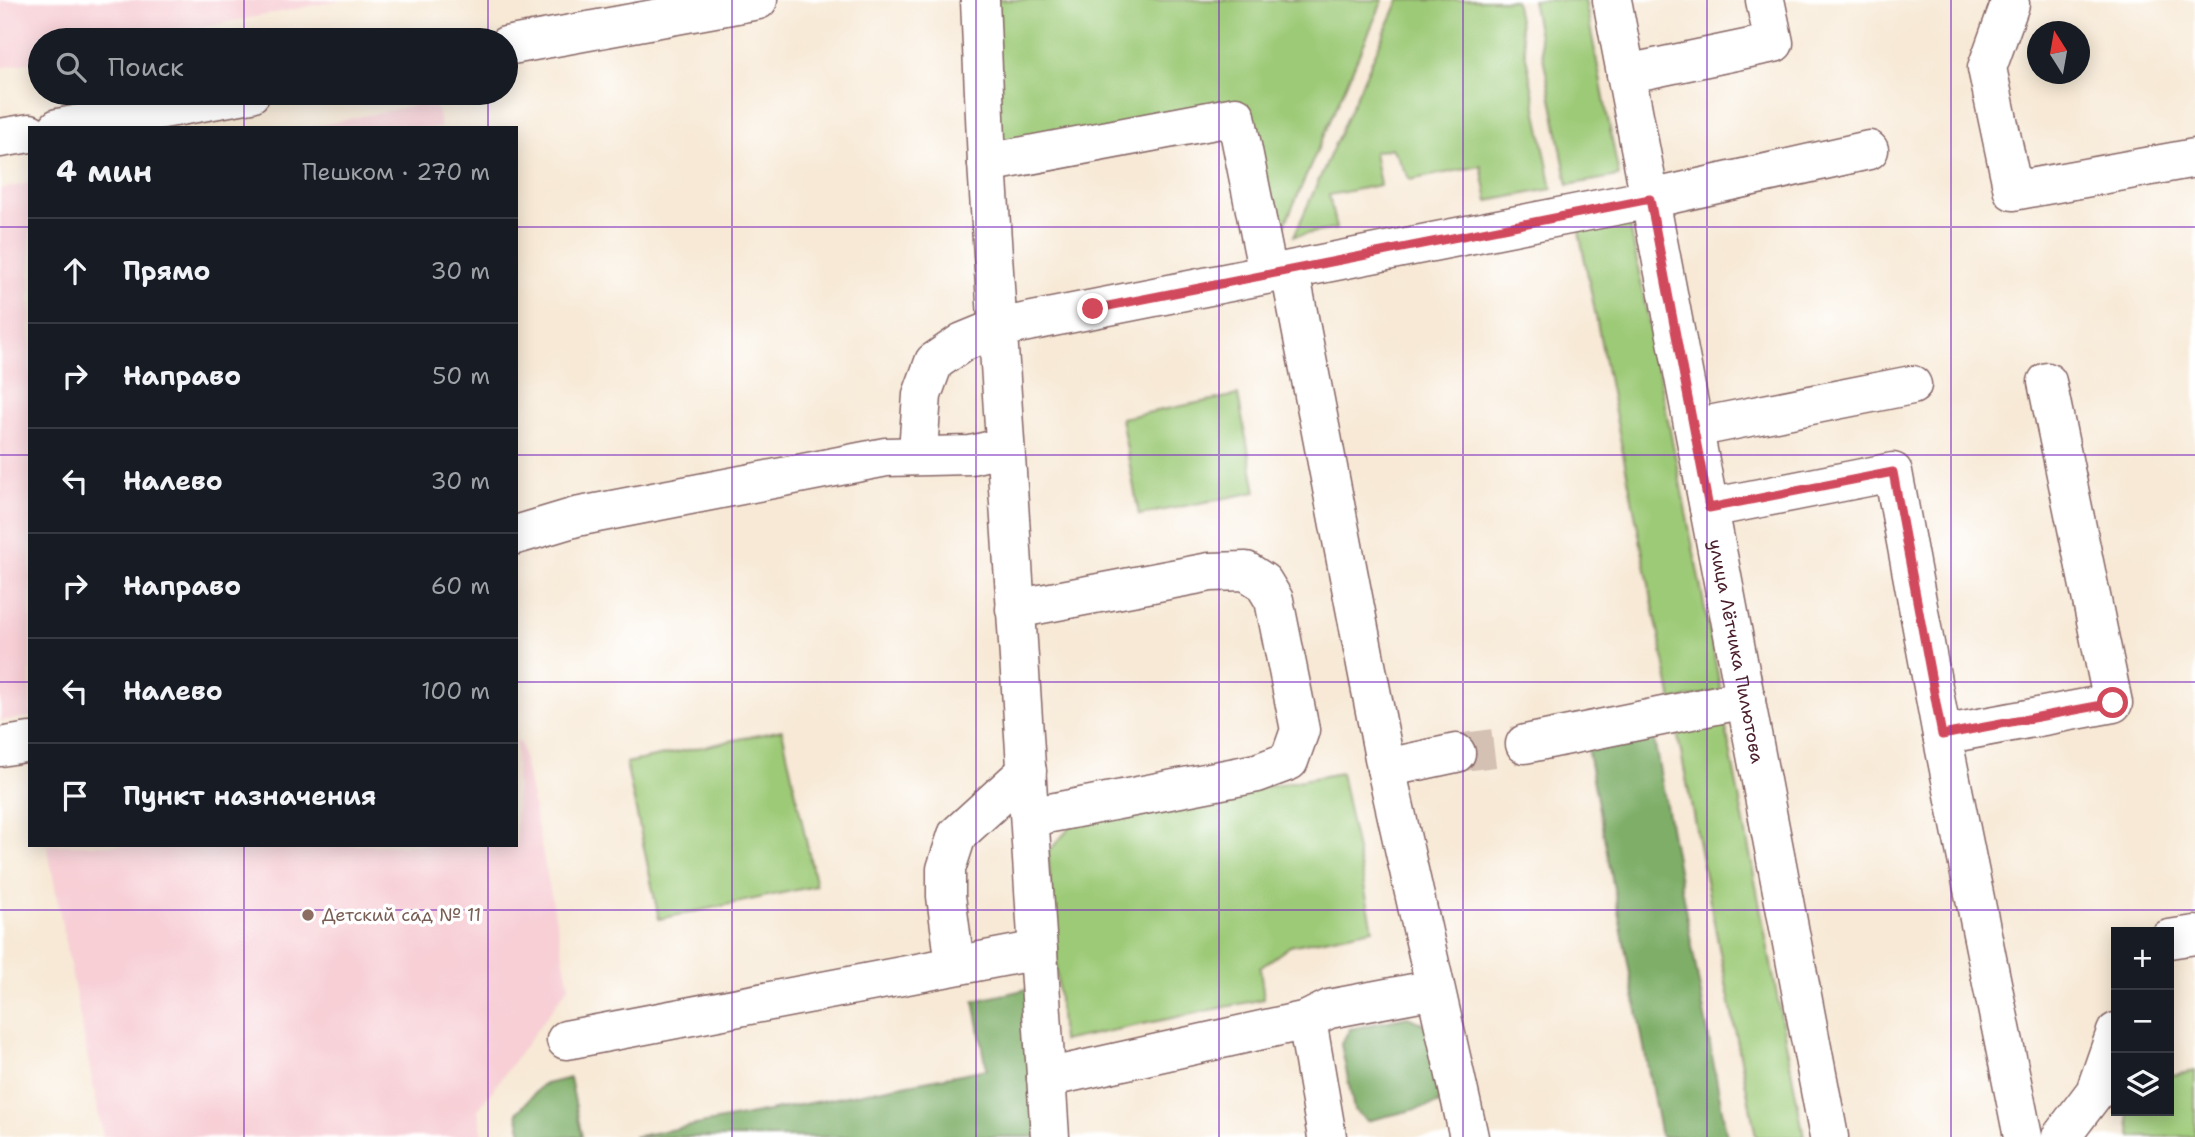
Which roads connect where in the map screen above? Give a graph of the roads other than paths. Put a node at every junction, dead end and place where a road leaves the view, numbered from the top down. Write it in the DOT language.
graph roads {
  1 [pos="758,0"];
  2 [pos="980,0"];
  3 [pos="1612,0"];
  4 [pos="1765,0"];
  5 [pos="2009,0"];
  6 [pos="518,44"];
  7 [pos="1626,74"];
  8 [pos="185,105"];
  9 [pos="69,126"];
  10 [pos="28,133"];
  11 [pos="0,138"];
  12 [pos="1869,150"];
  13 [pos="2195,158"];
  14 [pos="987,163"];
  15 [pos="1650,199"];
  16 [pos="1279,273"];
  17 [pos="998,328"];
  18 [pos="2047,382"];
  19 [pos="1912,385"];
  20 [pos="1694,428"];
  21 [pos="1006,447"];
  22 [pos="921,455"];
  23 [pos="1709,508"];
  24 [pos="518,534"];
  25 [pos="1015,609"];
  26 [pos="1746,699"];
  27 [pos="1942,735"];
  28 [pos="28,742"];
  29 [pos="1525,744"];
  30 [pos="0,747"];
  31 [pos="1456,753"];
  32 [pos="1387,768"];
  33 [pos="1027,771"];
  34 [pos="1030,817"];
  35 [pos="2195,934"];
  36 [pos="2174,938"];
  37 [pos="1038,950"];
  38 [pos="956,965"];
  39 [pos="1435,989"];
  40 [pos="1307,1020"];
  41 [pos="566,1040"];
  42 [pos="2111,1046"];
  43 [pos="1046,1078"];
  44 [pos="1050,1137"];
  45 [pos="1328,1137"];
  46 [pos="1469,1137"];
  47 [pos="1829,1137"];
  48 [pos="2023,1137"];
  49 [pos="2061,1137"];
  1 -- 6 [label="street"];
  2 -- 14 [label="street"];
  3 -- 7 [label="street, улица Лётчика Пилютова"];
  4 -- 7 [label="street"];
  5 -- 13 [label="street"];
  7 -- 15 [label="street, улица Лётчика Пилютова"];
  8 -- 9 [label="street"];
  10 -- 11 [label="street"];
  12 -- 15 [label="street"];
  14 -- 16 [label="street"];
  14 -- 17 [label="street"];
  15 -- 16 [label="street"];
  15 -- 20 [label="street, улица Лётчика Пилютова"];
  16 -- 17 [label="street"];
  16 -- 32 [label="street"];
  17 -- 21 [label="street"];
  17 -- 22 [label="street"];
  18 -- 27 [label="street"];
  19 -- 20 [label="street"];
  20 -- 23 [label="street, улица Лётчика Пилютова"];
  21 -- 22 [label="street"];
  21 -- 25 [label="street"];
  22 -- 24 [label="street"];
  23 -- 26 [label="street, улица Лётчика Пилютова"];
  23 -- 27 [label="street"];
  25 -- 33 [label="street"];
  25 -- 34 [label="street"];
  26 -- 29 [label="street"];
  26 -- 47 [label="street, улица Лётчика Пилютова"];
  27 -- 48 [label="street"];
  28 -- 30 [label="street"];
  31 -- 32 [label="street"];
  32 -- 39 [label="street"];
  33 -- 34 [label="street"];
  33 -- 38 [label="street"];
  34 -- 37 [label="street"];
  35 -- 36 [label="street"];
  37 -- 38 [label="street"];
  37 -- 43 [label="street"];
  38 -- 41 [label="street"];
  39 -- 40 [label="street"];
  39 -- 46 [label="street"];
  40 -- 43 [label="street"];
  40 -- 45 [label="street"];
  42 -- 49 [label="street"];
  43 -- 44 [label="street"];
}
